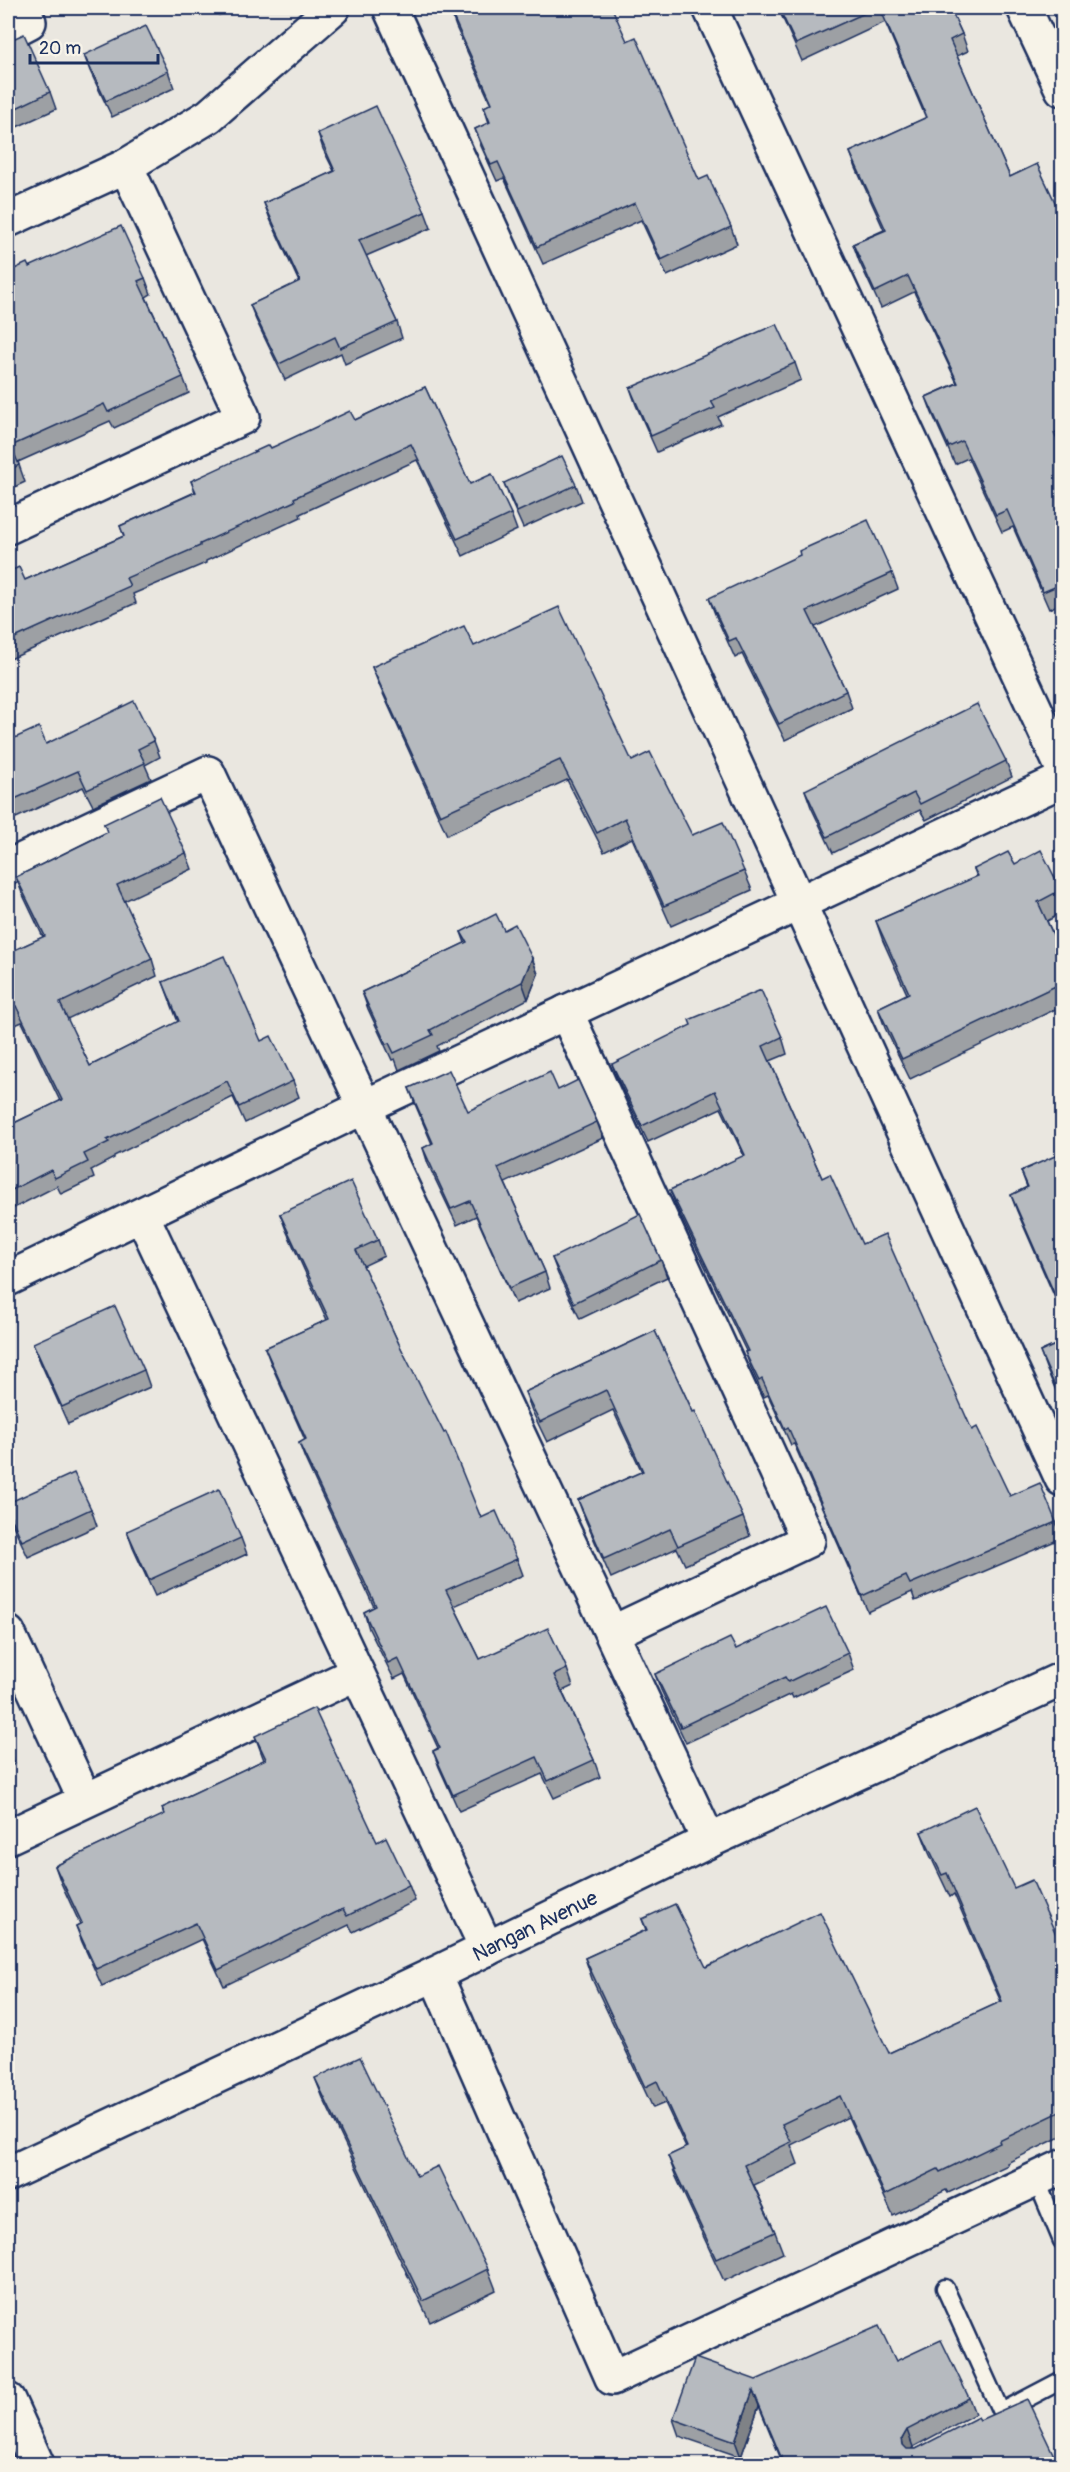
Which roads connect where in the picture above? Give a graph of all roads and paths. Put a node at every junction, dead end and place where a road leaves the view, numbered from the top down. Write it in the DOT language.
graph roads {
  1 [pos="22,8"];
  2 [pos="333,8"];
  3 [pos="390,8"];
  4 [pos="710,8"];
  5 [pos="1024,8"];
  6 [pos="8,33"];
  7 [pos="1062,89"];
  8 [pos="126,166"];
  9 [pos="8,220"];
  10 [pos="8,527"];
  11 [pos="1062,767"];
  12 [pos="1062,780"];
  13 [pos="8,867"];
  14 [pos="801,903"];
  15 [pos="566,1012"];
  16 [pos="366,1106"];
  17 [pos="142,1215"];
  18 [pos="8,1279"];
  19 [pos="1062,1479"];
  20 [pos="8,1633"];
  21 [pos="612,1633"];
  22 [pos="357,1673"];
  23 [pos="1062,1679"];
  24 [pos="85,1800"];
  25 [pos="8,1837"];
  26 [pos="709,1841"];
  27 [pos="487,1948"];
  28 [pos="435,1974"];
  29 [pos="1049,2173"];
  30 [pos="8,2174"];
  31 [pos="1062,2241"];
  32 [pos="945,2288"];
  33 [pos="1062,2380"];
  34 [pos="8,2400"];
  35 [pos="38,2464"];
  1 -- 6 [label="street"];
  2 -- 8 [label="street"];
  3 -- 14 [label="street"];
  4 -- 11 [label="street"];
  5 -- 7 [label="street"];
  8 -- 9 [label="street"];
  8 -- 10 [label="street"];
  12 -- 14 [label="street"];
  13 -- 16 [label="street"];
  14 -- 15 [label="street"];
  14 -- 19 [label="street"];
  15 -- 16 [label="street"];
  15 -- 21 [label="street"];
  16 -- 17 [label="street"];
  16 -- 21 [label="street"];
  17 -- 18 [label="street"];
  17 -- 22 [label="street"];
  20 -- 24 [label="street"];
  21 -- 26 [label="street"];
  22 -- 24 [label="street"];
  22 -- 27 [label="street"];
  23 -- 26 [label="street, Nangan Avenue"];
  24 -- 25 [label="street"];
  26 -- 27 [label="street, Nangan Avenue"];
  27 -- 28 [label="street, Nangan Avenue"];
  28 -- 29 [label="street"];
  28 -- 30 [label="street, Nangan Avenue"];
  29 -- 31 [label="lane"];
  32 -- 33 [label="lane"];
  34 -- 35 [label="street"];
}
